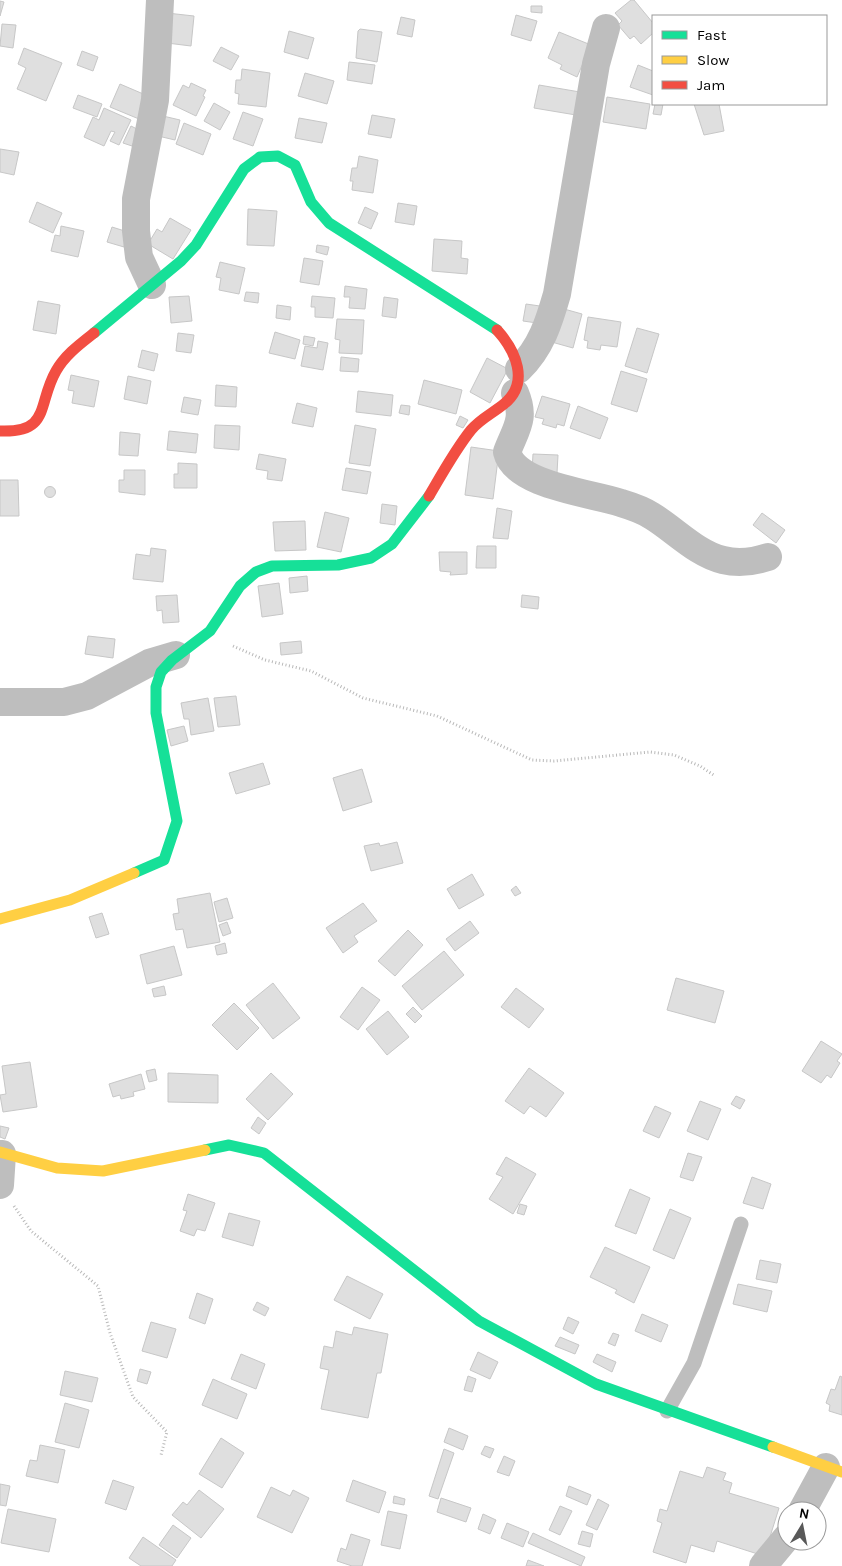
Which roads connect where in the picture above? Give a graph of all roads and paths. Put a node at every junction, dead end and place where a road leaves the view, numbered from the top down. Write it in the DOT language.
graph roads {
  1 [pos="160,0"];
  2 [pos="606,28"];
  3 [pos="152,285"];
  4 [pos="517,381"];
  5 [pos="0,431"];
  6 [pos="768,557"];
  7 [pos="210,631"];
  8 [pos="176,655"];
  9 [pos="0,702"];
  10 [pos="715,776"];
  11 [pos="0,919"];
  12 [pos="1,1153"];
  13 [pos="5,1193"];
  14 [pos="742,1224"];
  15 [pos="667,1411"];
  16 [pos="161,1455"];
  17 [pos="834,1470"];
  18 [pos="810,1501"];
  19 [pos="777,1549"];
  20 [pos="763,1566"];
  1 -- 3 [label="street"];
  2 -- 4 [label="street"];
  3 -- 4 [label="street"];
  3 -- 5 [label="street"];
  4 -- 6 [label="street"];
  4 -- 7 [label="street"];
  7 -- 8 [label="street"];
  7 -- 10 [label="path"];
  8 -- 9 [label="street"];
  8 -- 11 [label="street"];
  12 -- 13 [label="street"];
  12 -- 15 [label="street"];
  13 -- 16 [label="path"];
  14 -- 15 [label="lane"];
  15 -- 17 [label="street"];
  17 -- 18 [label="street"];
  19 -- 20 [label="street"];
}
